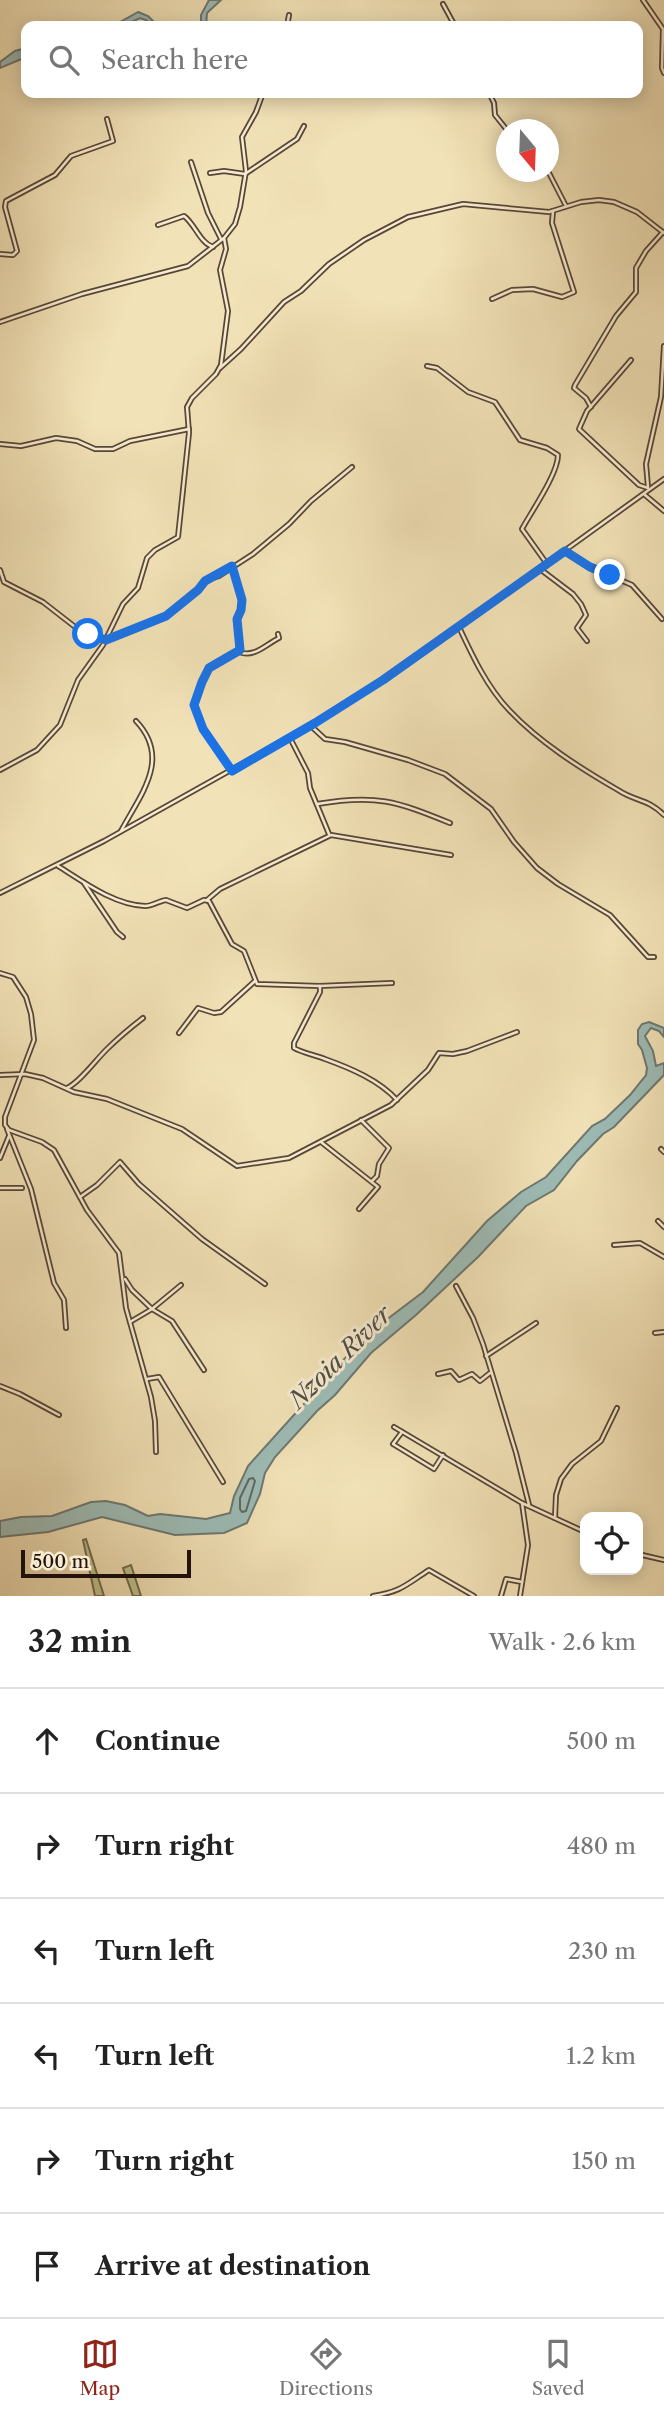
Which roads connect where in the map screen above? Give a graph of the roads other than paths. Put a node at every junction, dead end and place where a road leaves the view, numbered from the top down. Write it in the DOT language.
graph roads {
  1 [pos="643,0"];
  2 [pos="443,4"];
  3 [pos="289,15"];
  4 [pos="288,21"];
  5 [pos="452,21"];
  6 [pos="664,73"];
  7 [pos="261,98"];
  8 [pos="492,98"];
  9 [pos="498,119"];
  10 [pos="107,120"];
  11 [pos="304,126"];
  12 [pos="191,162"];
  13 [pos="211,173"];
  14 [pos="245,174"];
  15 [pos="554,182"];
  16 [pos="566,206"];
  17 [pos="553,211"];
  18 [pos="158,225"];
  19 [pos="663,233"];
  20 [pos="223,239"];
  21 [pos="214,247"];
  22 [pos="0,254"];
  23 [pos="492,299"];
  24 [pos="0,322"];
  25 [pos="664,346"];
  26 [pos="631,360"];
  27 [pos="427,366"];
  28 [pos="220,368"];
  29 [pos="591,407"];
  30 [pos="189,429"];
  31 [pos="0,443"];
  32 [pos="352,467"];
  33 [pos="664,479"];
  34 [pos="649,489"];
  35 [pos="643,494"];
  36 [pos="664,511"];
  37 [pos="565,551"];
  38 [pos="547,564"];
  39 [pos="232,566"];
  40 [pos="540,569"];
  41 [pos="0,570"];
  42 [pos="663,620"];
  43 [pos="459,627"];
  44 [pos="278,634"];
  45 [pos="106,640"];
  46 [pos="587,641"];
  47 [pos="239,652"];
  48 [pos="136,721"];
  49 [pos="311,726"];
  50 [pos="290,738"];
  51 [pos="0,770"];
  52 [pos="232,771"];
  53 [pos="317,804"];
  54 [pos="664,816"];
  55 [pos="450,824"];
  56 [pos="121,832"];
  57 [pos="329,835"];
  58 [pos="451,855"];
  59 [pos="58,866"];
  60 [pos="82,881"];
  61 [pos="0,893"];
  62 [pos="206,900"];
  63 [pos="123,937"];
  64 [pos="653,957"];
  65 [pos="0,973"];
  66 [pos="255,981"];
  67 [pos="393,983"];
  68 [pos="319,985"];
  69 [pos="143,1018"];
  70 [pos="517,1032"];
  71 [pos="179,1033"];
  72 [pos="22,1074"];
  73 [pos="0,1075"];
  74 [pos="67,1088"];
  75 [pos="397,1100"];
  76 [pos="361,1120"];
  77 [pos="7,1129"];
  78 [pos="9,1136"];
  79 [pos="321,1142"];
  80 [pos="0,1158"];
  81 [pos="372,1181"];
  82 [pos="0,1188"];
  83 [pos="22,1188"];
  84 [pos="80,1196"];
  85 [pos="359,1209"];
  86 [pos="658,1221"];
  87 [pos="664,1227"];
  88 [pos="614,1245"];
  89 [pos="664,1257"];
  90 [pos="123,1276"];
  91 [pos="181,1284"];
  92 [pos="265,1284"];
  93 [pos="456,1286"];
  94 [pos="152,1310"];
  95 [pos="130,1322"];
  96 [pos="536,1322"];
  97 [pos="66,1328"];
  98 [pos="664,1332"];
  99 [pos="655,1333"];
  100 [pos="486,1356"];
  101 [pos="204,1370"];
  102 [pos="490,1373"];
  103 [pos="438,1374"];
  104 [pos="147,1379"];
  105 [pos="0,1386"];
  106 [pos="617,1408"];
  107 [pos="59,1415"];
  108 [pos="394,1427"];
  109 [pos="402,1432"];
  110 [pos="156,1452"];
  111 [pos="443,1455"];
  112 [pos="223,1482"];
  113 [pos="521,1503"];
  114 [pos="529,1505"];
  115 [pos="554,1516"];
  116 [pos="580,1529"];
  117 [pos="643,1555"];
  118 [pos="664,1560"];
  119 [pos="522,1582"];
  120 [pos="373,1596"];
  121 [pos="474,1596"];
  122 [pos="502,1596"];
  123 [pos="520,1596"];
  1 -- 6 [label="street"];
  2 -- 5 [label="street"];
  3 -- 4 [label="street"];
  7 -- 14 [label="street"];
  8 -- 9 [label="street"];
  10 -- 22 [label="street"];
  11 -- 14 [label="street"];
  12 -- 20 [label="street"];
  13 -- 14 [label="street"];
  14 -- 20 [label="street"];
  15 -- 16 [label="street"];
  16 -- 17 [label="street"];
  16 -- 19 [label="street"];
  17 -- 23 [label="street"];
  17 -- 28 [label="street"];
  18 -- 21 [label="street"];
  19 -- 29 [label="street"];
  20 -- 21 [label="street"];
  20 -- 28 [label="street"];
  21 -- 24 [label="street"];
  25 -- 34 [label="street"];
  26 -- 29 [label="street"];
  27 -- 38 [label="street"];
  28 -- 30 [label="street"];
  29 -- 34 [label="street"];
  30 -- 31 [label="street"];
  30 -- 45 [label="street"];
  32 -- 39 [label="street"];
  33 -- 34 [label="street"];
  34 -- 35 [label="street"];
  35 -- 36 [label="street"];
  35 -- 37 [label="street"];
  37 -- 38 [label="street"];
  37 -- 42 [label="street"];
  38 -- 40 [label="street"];
  39 -- 45 [label="street"];
  39 -- 47 [label="street"];
  40 -- 43 [label="street"];
  40 -- 46 [label="street"];
  41 -- 45 [label="street"];
  43 -- 49 [label="street"];
  43 -- 54 [label="street"];
  44 -- 47 [label="street"];
  45 -- 51 [label="street"];
  47 -- 52 [label="street"];
  48 -- 56 [label="street"];
  49 -- 50 [label="street"];
  49 -- 64 [label="street"];
  50 -- 52 [label="street"];
  50 -- 53 [label="street"];
  52 -- 56 [label="street"];
  53 -- 55 [label="street"];
  53 -- 57 [label="street"];
  56 -- 59 [label="street"];
  57 -- 58 [label="street"];
  57 -- 62 [label="street"];
  59 -- 60 [label="street"];
  59 -- 61 [label="street"];
  60 -- 62 [label="street"];
  60 -- 63 [label="street"];
  62 -- 66 [label="street"];
  65 -- 72 [label="street"];
  66 -- 68 [label="street"];
  66 -- 71 [label="street"];
  67 -- 68 [label="street"];
  68 -- 75 [label="street"];
  69 -- 74 [label="street"];
  70 -- 75 [label="street"];
  72 -- 73 [label="street"];
  72 -- 74 [label="street"];
  72 -- 77 [label="street"];
  74 -- 79 [label="street"];
  75 -- 76 [label="street"];
  76 -- 79 [label="street"];
  76 -- 81 [label="street"];
  77 -- 78 [label="street"];
  77 -- 84 [label="street"];
  78 -- 80 [label="street"];
  78 -- 97 [label="street"];
  79 -- 81 [label="street"];
  81 -- 85 [label="street"];
  82 -- 83 [label="street"];
  84 -- 90 [label="street"];
  84 -- 92 [label="street"];
  86 -- 87 [label="street"];
  88 -- 89 [label="street"];
  90 -- 94 [label="street"];
  90 -- 95 [label="street"];
  91 -- 94 [label="street"];
  93 -- 100 [label="street"];
  94 -- 95 [label="street"];
  94 -- 101 [label="street"];
  95 -- 104 [label="street"];
  96 -- 100 [label="street"];
  98 -- 99 [label="street"];
  100 -- 102 [label="street"];
  102 -- 103 [label="street"];
  102 -- 114 [label="street"];
  104 -- 110 [label="street"];
  104 -- 112 [label="street"];
  105 -- 107 [label="street"];
  106 -- 115 [label="street"];
  108 -- 109 [label="street"];
  109 -- 111 [label="street"];
  109 -- 111 [label="street"];
  111 -- 113 [label="street"];
  113 -- 114 [label="street"];
  113 -- 119 [label="street"];
  114 -- 115 [label="street"];
  115 -- 116 [label="street"];
  117 -- 118 [label="street"];
  119 -- 122 [label="street"];
  119 -- 123 [label="street"];
  120 -- 121 [label="street"];
}
